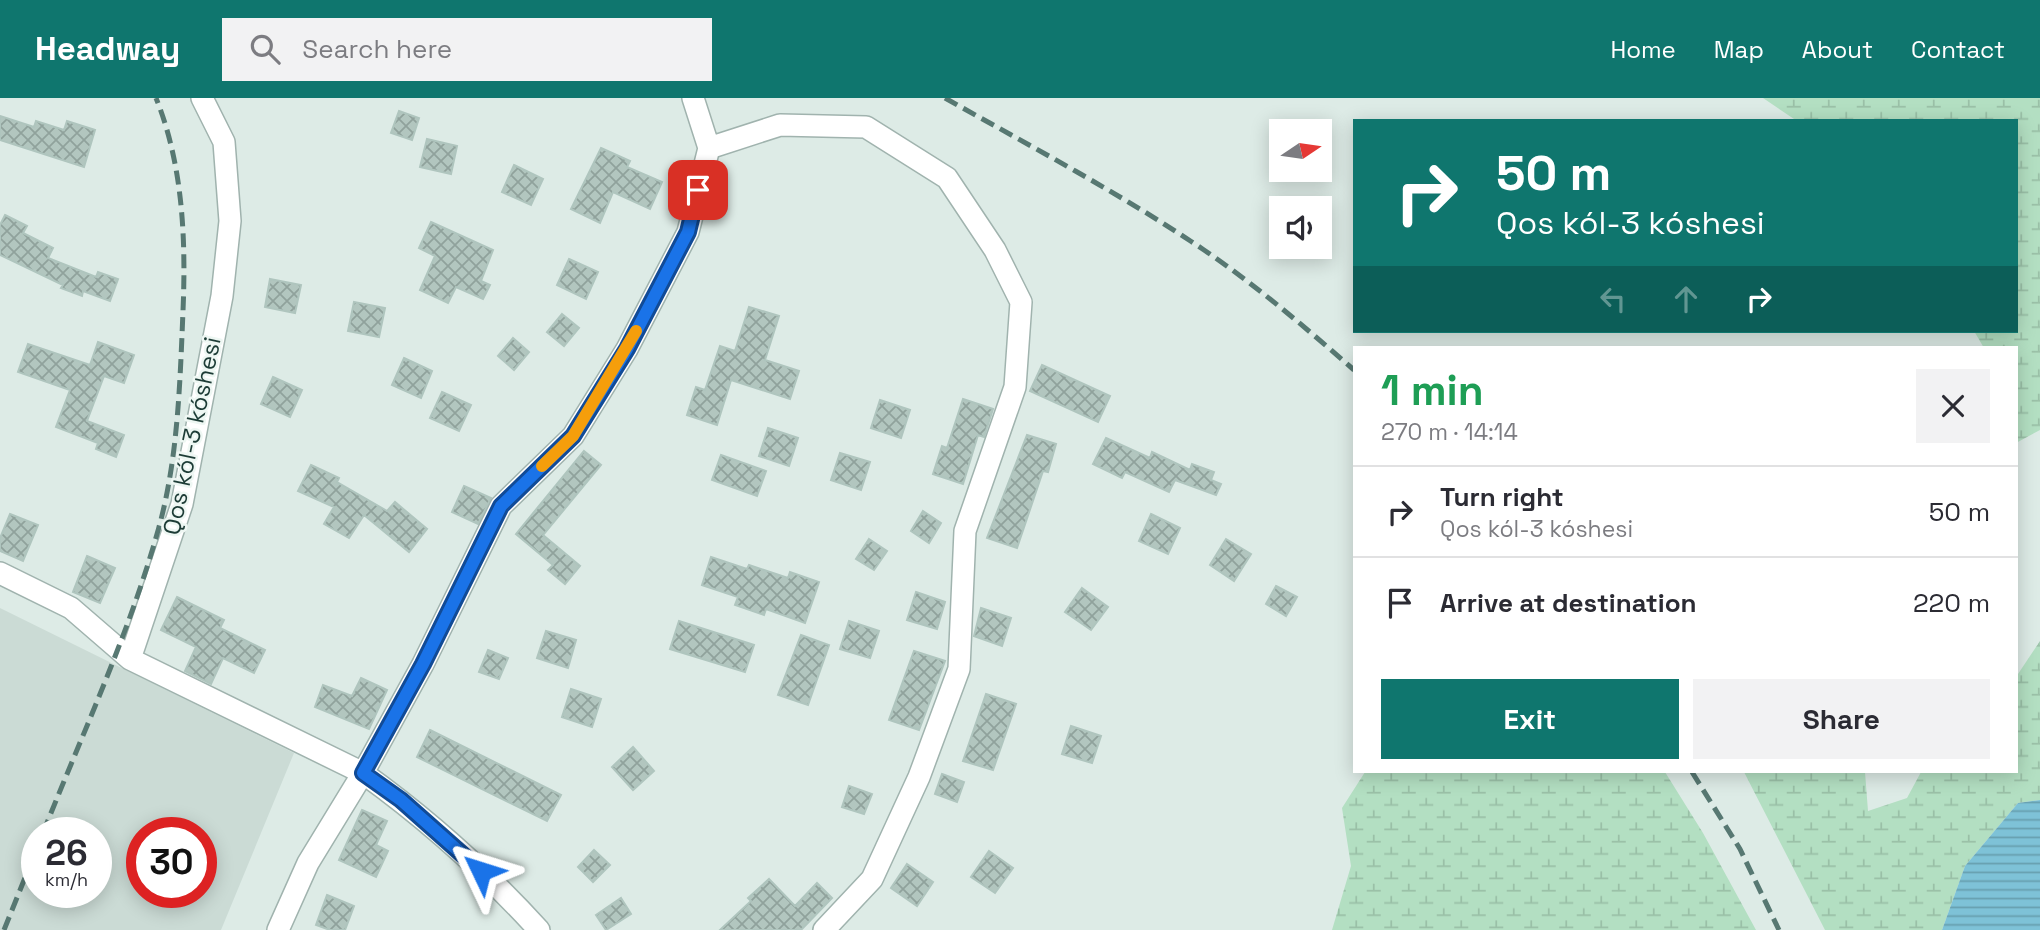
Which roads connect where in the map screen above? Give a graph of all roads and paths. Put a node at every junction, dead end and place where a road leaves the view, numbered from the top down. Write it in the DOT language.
graph roads {
  1 [pos="202,98"];
  2 [pos="693,98"];
  3 [pos="709,148"];
  4 [pos="0,573"];
  5 [pos="130,659"];
  6 [pos="363,773"];
  7 [pos="278,930"];
  8 [pos="539,930"];
  9 [pos="824,930"];
  1 -- 5 [label="street, Qos kól-3 kóshesi"];
  2 -- 3 [label="street"];
  3 -- 6 [label="street"];
  3 -- 9 [label="street"];
  4 -- 5 [label="street"];
  5 -- 6 [label="street"];
  6 -- 7 [label="street"];
  6 -- 8 [label="street"];
}
